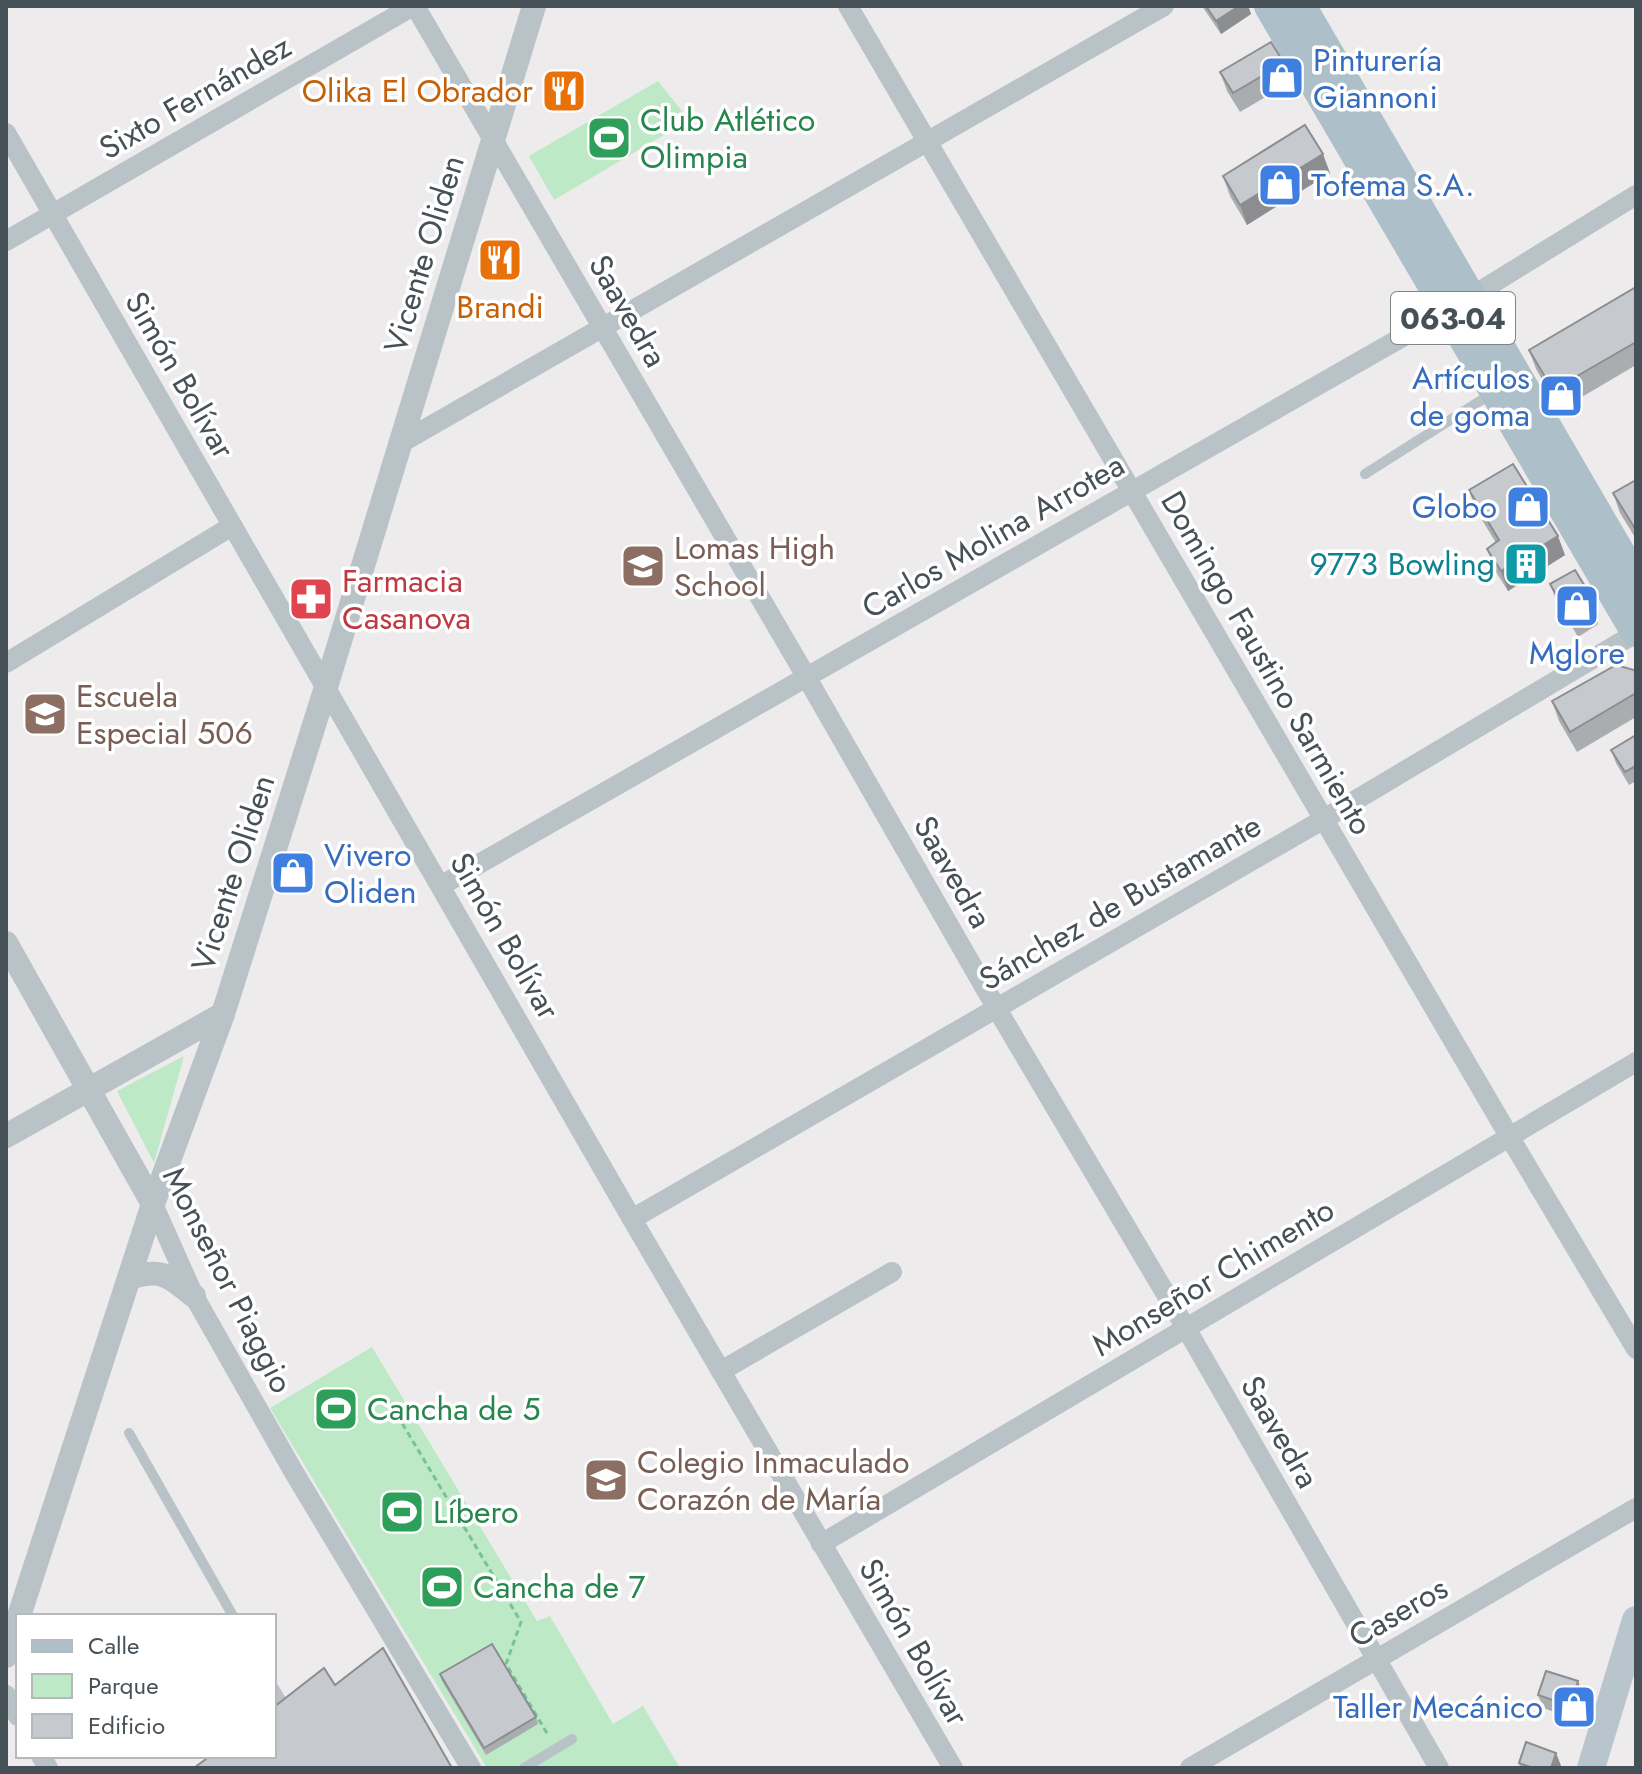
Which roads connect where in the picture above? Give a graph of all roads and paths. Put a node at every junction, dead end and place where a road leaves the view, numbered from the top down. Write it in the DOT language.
graph roads {
  1 [pos="414,6"];
  2 [pos="534,6"];
  3 [pos="848,6"];
  4 [pos="1164,6"];
  5 [pos="1270,6"];
  6 [pos="1300,6"];
  7 [pos="6,133"];
  8 [pos="928,140"];
  9 [pos="492,141"];
  10 [pos="1636,195"];
  11 [pos="53,214"];
  12 [pos="6,241"];
  13 [pos="1459,305"];
  14 [pos="603,328"];
  15 [pos="1496,391"];
  16 [pos="399,444"];
  17 [pos="1365,474"];
  18 [pos="1132,490"];
  19 [pos="232,526"];
  20 [pos="1636,582"];
  21 [pos="1636,632"];
  22 [pos="6,663"];
  23 [pos="807,678"];
  24 [pos="326,687"];
  25 [pos="1324,819"];
  26 [pos="442,885"];
  27 [pos="6,943"];
  28 [pos="997,1009"];
  29 [pos="223,1014"];
  30 [pos="1636,1062"];
  31 [pos="89,1089"];
  32 [pos="6,1136"];
  33 [pos="1509,1136"];
  34 [pos="153,1204"];
  35 [pos="632,1219"];
  36 [pos="892,1272"];
  37 [pos="129,1278"];
  38 [pos="194,1296"];
  39 [pos="1186,1328"];
  40 [pos="1636,1349"];
  41 [pos="721,1371"];
  42 [pos="387,1398"];
  43 [pos="129,1433"];
  44 [pos="1636,1508"];
  45 [pos="821,1544"];
  46 [pos="19,1614"];
  47 [pos="232,1614"];
  48 [pos="1636,1620"];
  49 [pos="16,1624"];
  50 [pos="6,1656"];
  51 [pos="1375,1659"];
  52 [pos="276,1691"];
  53 [pos="6,1695"];
  54 [pos="284,1705"];
  55 [pos="16,1712"];
  56 [pos="572,1739"];
  57 [pos="556,1749"];
  58 [pos="541,1764"];
  59 [pos="471,1768"];
  60 [pos="524,1768"];
  61 [pos="953,1768"];
  62 [pos="1190,1768"];
  63 [pos="1439,1768"];
  64 [pos="1591,1768"];
  1 -- 9 [label="street, Saavedra"];
  1 -- 11 [label="street, Sixto Fernández"];
  2 -- 9 [label="street, Vicente Oliden"];
  3 -- 8 [label="street, Domingo Faustino Sarmiento"];
  4 -- 8 [label="street"];
  5 -- 13 [label="main road, 063-04"];
  6 -- 13 [label="main road, 063-04"];
  7 -- 11 [label="street, Simón Bolívar"];
  8 -- 14 [label="street"];
  8 -- 18 [label="street, Domingo Faustino Sarmiento"];
  9 -- 14 [label="street, Saavedra"];
  9 -- 16 [label="street, Vicente Oliden"];
  10 -- 13 [label="street, Carlos Molina Arrotea"];
  11 -- 12 [label="street, Sixto Fernández"];
  11 -- 19 [label="street, Simón Bolívar"];
  13 -- 15 [label="main road, 063-04"];
  13 -- 18 [label="street, Carlos Molina Arrotea"];
  13 -- 20 [label="main road, 063-04"];
  14 -- 16 [label="street"];
  14 -- 23 [label="street, Saavedra"];
  15 -- 17 [label="lane"];
  15 -- 21 [label="main road, 063-04"];
  16 -- 24 [label="street, Vicente Oliden"];
  18 -- 23 [label="street, Carlos Molina Arrotea"];
  18 -- 25 [label="street, Domingo Faustino Sarmiento"];
  19 -- 22 [label="street"];
  19 -- 24 [label="street, Simón Bolívar"];
  21 -- 25 [label="street, Sánchez de Bustamante"];
  23 -- 26 [label="street, Carlos Molina Arrotea"];
  23 -- 28 [label="street, Saavedra"];
  24 -- 26 [label="street, Simón Bolívar"];
  24 -- 29 [label="street, Vicente Oliden"];
  25 -- 28 [label="street, Sánchez de Bustamante"];
  25 -- 33 [label="street, Domingo Faustino Sarmiento"];
  26 -- 35 [label="street, Simón Bolívar"];
  27 -- 31 [label="street, Monseñor Piaggio"];
  28 -- 35 [label="street, Sánchez de Bustamante"];
  28 -- 39 [label="street, Saavedra"];
  29 -- 31 [label="street"];
  29 -- 34 [label="street, Vicente Oliden"];
  30 -- 33 [label="street, Monseñor Chimento"];
  31 -- 32 [label="street"];
  31 -- 34 [label="street, Monseñor Piaggio"];
  33 -- 39 [label="street, Monseñor Chimento"];
  33 -- 40 [label="street, Domingo Faustino Sarmiento"];
  34 -- 37 [label="street, Vicente Oliden"];
  34 -- 38 [label="street, Monseñor Piaggio"];
  35 -- 41 [label="street, Simón Bolívar"];
  36 -- 41 [label="street"];
  37 -- 38 [label="street"];
  37 -- 46 [label="street, Vicente Oliden"];
  38 -- 59 [label="street, Monseñor Piaggio"];
  39 -- 45 [label="street, Monseñor Chimento"];
  39 -- 51 [label="street, Saavedra"];
  41 -- 45 [label="street, Simón Bolívar"];
  42 -- 57 [label="path"];
  43 -- 47 [label="lane"];
  44 -- 51 [label="street, Caseros"];
  45 -- 61 [label="street, Simón Bolívar"];
  48 -- 64 [label="main road"];
  49 -- 50 [label="street, Vicente Oliden"];
  51 -- 62 [label="street, Caseros"];
  51 -- 63 [label="street, Saavedra"];
  52 -- 54 [label="lane"];
  53 -- 55 [label="street"];
  56 -- 57 [label="lane"];
  57 -- 58 [label="lane"];
  58 -- 60 [label="lane"];
}
